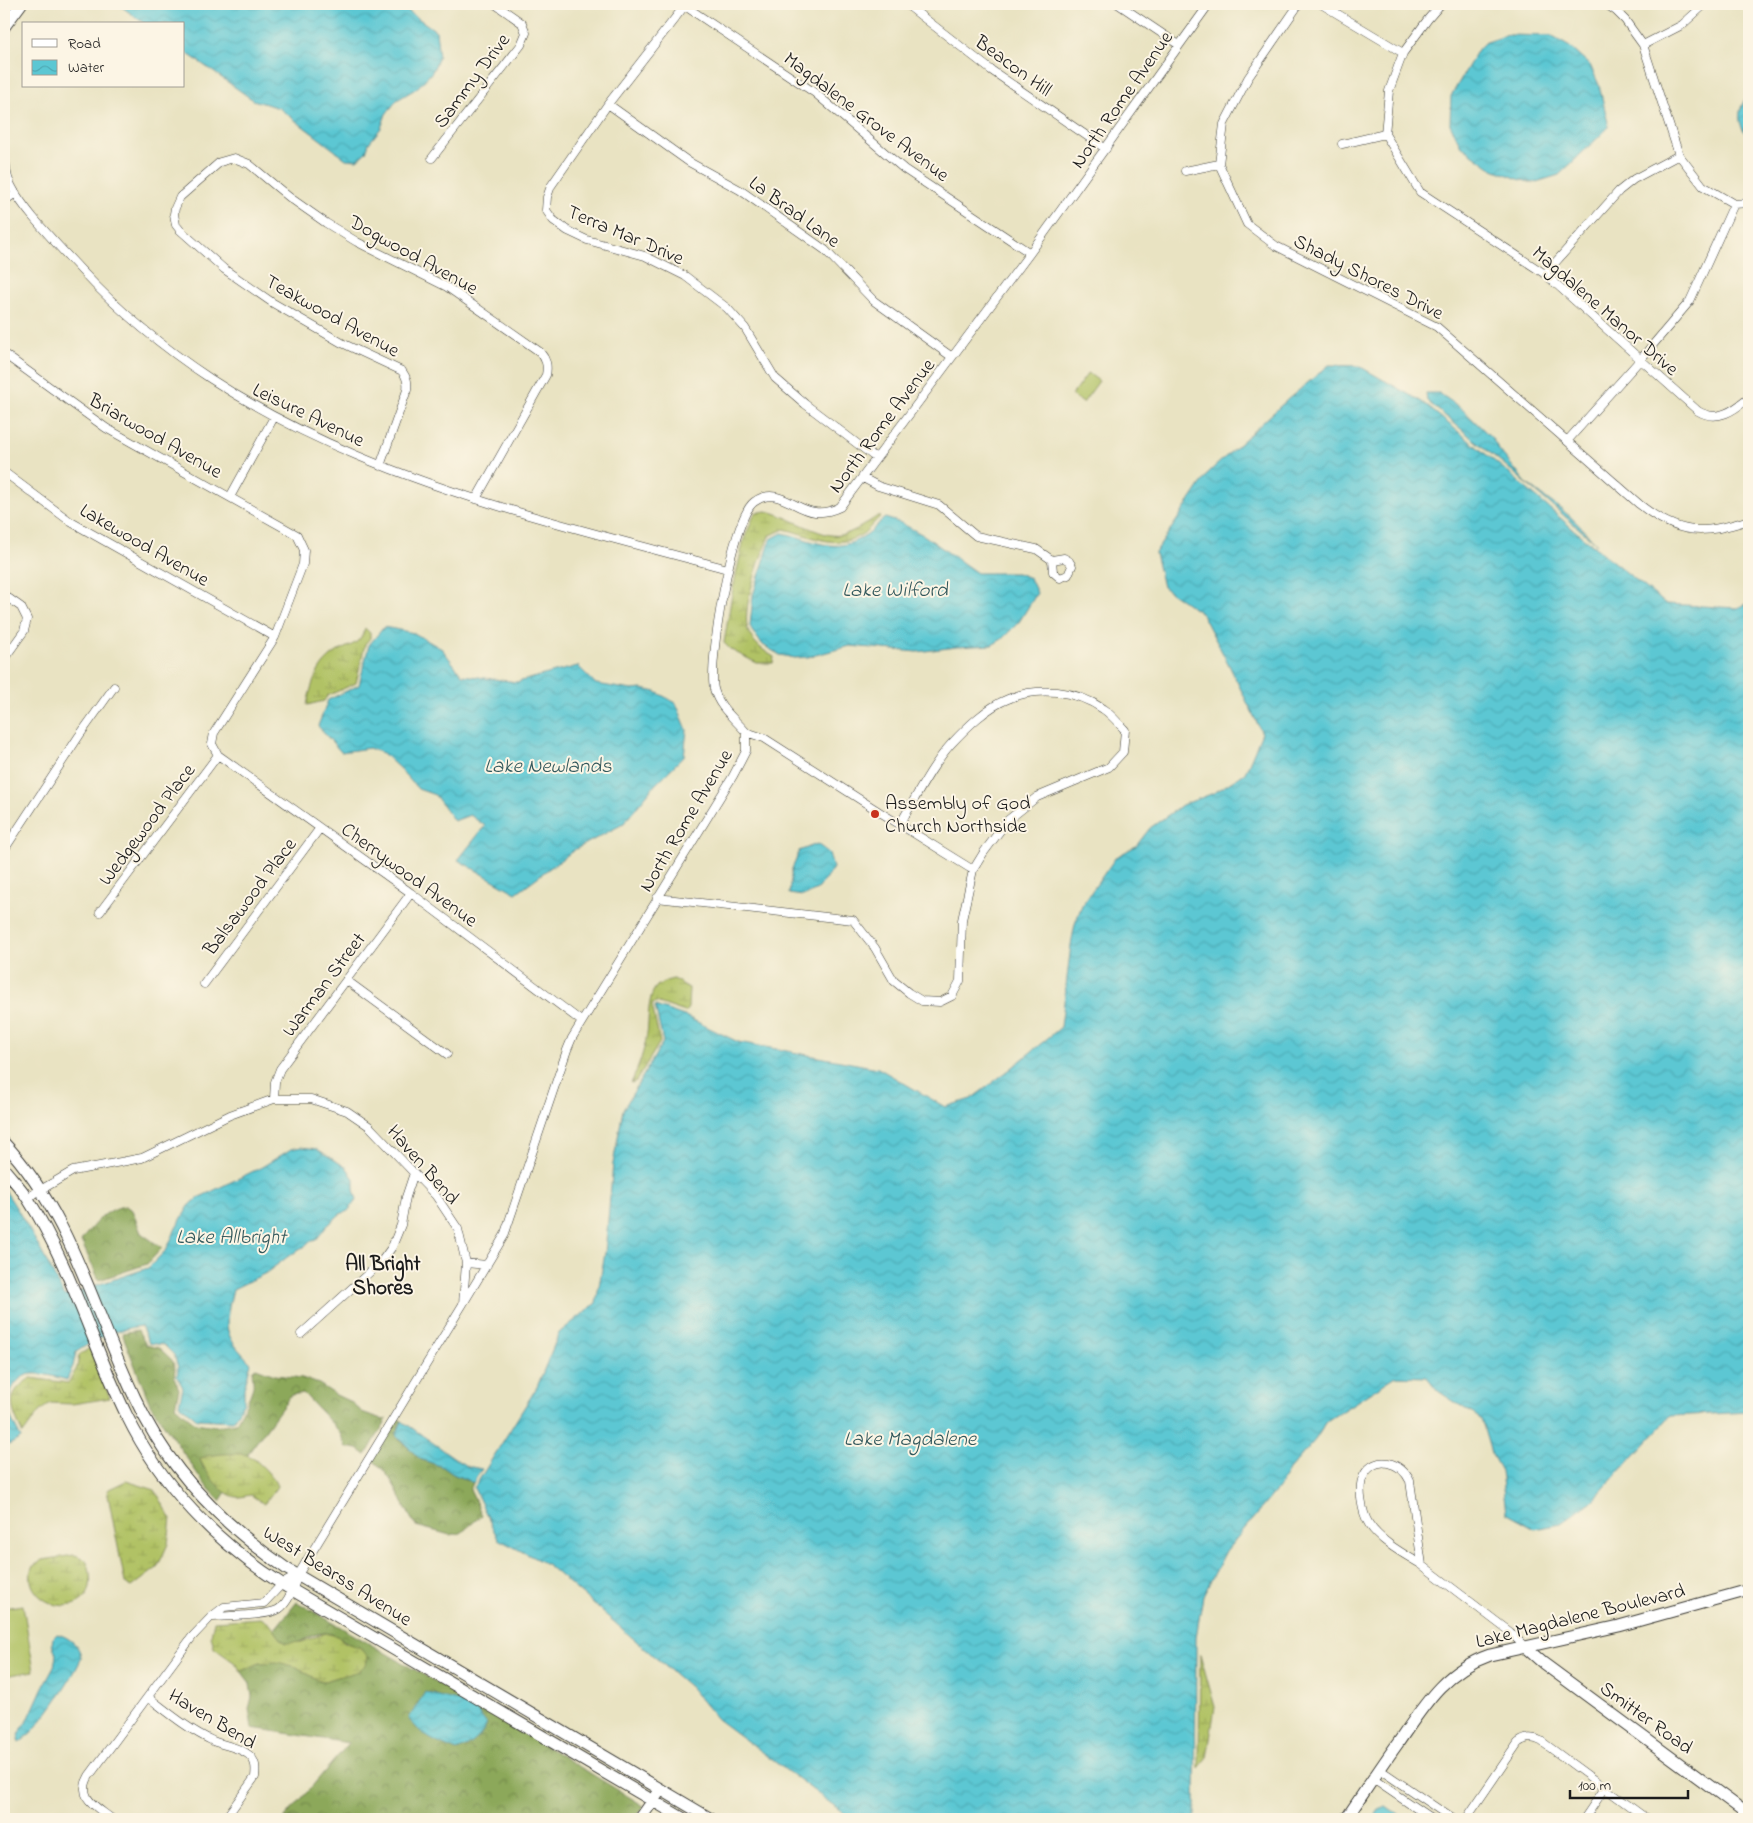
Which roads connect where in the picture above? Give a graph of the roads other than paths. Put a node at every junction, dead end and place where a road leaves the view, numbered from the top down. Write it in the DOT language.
graph roads {
  1 [pos="21,4"];
  2 [pos="495,4"];
  3 [pos="906,4"];
  4 [pos="1118,4"];
  5 [pos="1209,4"];
  6 [pos="1299,4"];
  7 [pos="1321,4"];
  8 [pos="1441,4"];
  9 [pos="1606,4"];
  10 [pos="1705,4"];
  11 [pos="686,5"];
  12 [pos="4,27"];
  13 [pos="1179,45"];
  14 [pos="1643,45"];
  15 [pos="1403,53"];
  16 [pos="608,104"];
  17 [pos="4,120"];
  18 [pos="1385,134"];
  19 [pos="1342,144"];
  20 [pos="1106,149"];
  21 [pos="1679,155"];
  22 [pos="432,158"];
  23 [pos="1219,164"];
  24 [pos="1185,171"];
  25 [pos="184,192"];
  26 [pos="16,193"];
  27 [pos="4,201"];
  28 [pos="1749,203"];
  29 [pos="1734,204"];
  30 [pos="1030,253"];
  31 [pos="1545,274"];
  32 [pos="4,354"];
  33 [pos="952,357"];
  34 [pos="1640,360"];
  35 [pos="1749,398"];
  36 [pos="274,417"];
  37 [pos="1568,440"];
  38 [pos="876,458"];
  39 [pos="380,466"];
  40 [pos="4,472"];
  41 [pos="863,478"];
  42 [pos="230,496"];
  43 [pos="476,499"];
  44 [pos="1749,520"];
  45 [pos="1052,560"];
  46 [pos="728,569"];
  47 [pos="4,594"];
  48 [pos="275,637"];
  49 [pos="4,659"];
  50 [pos="114,688"];
  51 [pos="746,732"];
  52 [pos="218,755"];
  53 [pos="900,824"];
  54 [pos="320,828"];
  55 [pos="4,850"];
  56 [pos="973,870"];
  57 [pos="410,893"];
  58 [pos="657,898"];
  59 [pos="100,912"];
  60 [pos="346,980"];
  61 [pos="204,984"];
  62 [pos="581,1021"];
  63 [pos="447,1054"];
  64 [pos="274,1099"];
  65 [pos="4,1143"];
  66 [pos="4,1169"];
  67 [pos="414,1173"];
  68 [pos="41,1191"];
  69 [pos="27,1198"];
  70 [pos="466,1263"];
  71 [pos="487,1265"];
  72 [pos="463,1304"];
  73 [pos="301,1334"];
  74 [pos="150,1428"];
  75 [pos="137,1435"];
  76 [pos="1422,1565"];
  77 [pos="298,1576"];
  78 [pos="282,1584"];
  79 [pos="293,1590"];
  80 [pos="1749,1590"];
  81 [pos="241,1605"];
  82 [pos="242,1615"];
  83 [pos="210,1617"];
  84 [pos="1525,1647"];
  85 [pos="148,1697"];
  86 [pos="1376,1774"];
  87 [pos="1605,1788"];
  88 [pos="661,1790"];
  89 [pos="85,1795"];
  90 [pos="77,1799"];
  91 [pos="653,1801"];
  92 [pos="1429,1803"];
  93 [pos="1422,1812"];
  94 [pos="1749,1815"];
  95 [pos="112,1819"];
  96 [pos="225,1819"];
  97 [pos="640,1819"];
  98 [pos="684,1819"];
  99 [pos="711,1819"];
  100 [pos="1346,1819"];
  101 [pos="1432,1819"];
  102 [pos="1453,1819"];
  103 [pos="1466,1819"];
  104 [pos="1584,1819"];
  105 [pos="1647,1819"];
  1 -- 12 [label="main road"];
  2 -- 22 [label="street, Sammy Drive"];
  3 -- 20 [label="street, Beacon Hill"];
  4 -- 13 [label="street"];
  5 -- 13 [label="street, North Rome Avenue"];
  6 -- 23 [label="street"];
  7 -- 15 [label="street"];
  8 -- 15 [label="street"];
  9 -- 14 [label="street"];
  10 -- 14 [label="street"];
  11 -- 16 [label="street, Terra Mar Drive"];
  11 -- 30 [label="street, Magdalene Grove Avenue"];
  13 -- 20 [label="street, North Rome Avenue"];
  14 -- 21 [label="street"];
  15 -- 18 [label="street"];
  16 -- 33 [label="street, La Brad Lane"];
  16 -- 38 [label="street, Terra Mar Drive"];
  17 -- 26 [label="street, Leisure Avenue"];
  18 -- 19 [label="street"];
  18 -- 31 [label="street, Magdalene Manor Drive"];
  20 -- 30 [label="street, North Rome Avenue"];
  21 -- 29 [label="street"];
  21 -- 31 [label="street"];
  23 -- 24 [label="street"];
  23 -- 37 [label="street, Shady Shores Drive"];
  25 -- 39 [label="street, Teakwood Avenue"];
  25 -- 43 [label="street, Dogwood Avenue"];
  26 -- 27 [label="street"];
  26 -- 36 [label="street, Leisure Avenue"];
  28 -- 29 [label="street"];
  29 -- 34 [label="street"];
  30 -- 33 [label="street, North Rome Avenue"];
  31 -- 34 [label="street, Magdalene Manor Drive"];
  32 -- 42 [label="street, Briarwood Avenue"];
  33 -- 38 [label="street, North Rome Avenue"];
  34 -- 35 [label="street, Magdalene Manor Drive"];
  34 -- 37 [label="street"];
  36 -- 39 [label="street, Leisure Avenue"];
  36 -- 42 [label="street"];
  37 -- 44 [label="street, Shady Shores Drive"];
  38 -- 41 [label="street, North Rome Avenue"];
  39 -- 43 [label="street, Leisure Avenue"];
  40 -- 48 [label="street, Lakewood Avenue"];
  41 -- 45 [label="street"];
  41 -- 46 [label="street, North Rome Avenue"];
  42 -- 48 [label="street, Briarwood Avenue"];
  43 -- 46 [label="street, Leisure Avenue"];
  46 -- 51 [label="street, North Rome Avenue"];
  47 -- 49 [label="street"];
  48 -- 52 [label="street"];
  50 -- 55 [label="street"];
  51 -- 53 [label="street"];
  51 -- 58 [label="street, North Rome Avenue"];
  52 -- 54 [label="street, Cherrywood Avenue"];
  52 -- 59 [label="street, Wedgewood Place"];
  53 -- 56 [label="street"];
  53 -- 56 [label="street"];
  54 -- 57 [label="street, Cherrywood Avenue"];
  54 -- 61 [label="street, Balsawood Place"];
  56 -- 58 [label="street"];
  57 -- 60 [label="street, Warman Street"];
  57 -- 62 [label="street, Cherrywood Avenue"];
  58 -- 62 [label="street, North Rome Avenue"];
  60 -- 63 [label="street"];
  60 -- 64 [label="street, Warman Street"];
  62 -- 71 [label="street, North Rome Avenue"];
  64 -- 67 [label="street, Haven Bend"];
  64 -- 68 [label="street, Haven Bend"];
  65 -- 68 [label="main road, West Bearss Avenue"];
  66 -- 69 [label="main road, West Bearss Avenue"];
  67 -- 70 [label="street, Haven Bend"];
  67 -- 73 [label="street"];
  68 -- 69 [label="street, Haven Bend"];
  68 -- 74 [label="main road, West Bearss Avenue"];
  69 -- 75 [label="main road, West Bearss Avenue"];
  70 -- 71 [label="street"];
  70 -- 72 [label="street, Haven Bend"];
  71 -- 72 [label="street, North Rome Avenue"];
  72 -- 77 [label="street, Haven Bend"];
  74 -- 75 [label="street"];
  74 -- 77 [label="main road, West Bearss Avenue"];
  75 -- 78 [label="main road, West Bearss Avenue"];
  76 -- 76 [label="street"];
  76 -- 84 [label="street"];
  77 -- 78 [label="street, Haven Bend"];
  77 -- 79 [label="street, Haven Bend"];
  77 -- 88 [label="main road, West Bearss Avenue"];
  78 -- 79 [label="main road, West Bearss Avenue"];
  78 -- 81 [label="street, Haven Bend"];
  79 -- 82 [label="street, Haven Bend"];
  79 -- 91 [label="main road, West Bearss Avenue"];
  80 -- 84 [label="main road, Lake Magdalene Boulevard"];
  81 -- 82 [label="street"];
  81 -- 83 [label="street, Haven Bend"];
  82 -- 83 [label="street, Haven Bend"];
  83 -- 85 [label="street, Haven Bend"];
  84 -- 86 [label="main road, Lake Magdalene Boulevard"];
  84 -- 94 [label="main road, Smitter Road"];
  85 -- 89 [label="street, Haven Bend"];
  85 -- 96 [label="street, Haven Bend"];
  86 -- 92 [label="street"];
  86 -- 93 [label="street"];
  86 -- 100 [label="main road, Lake Magdalene Boulevard"];
  87 -- 103 [label="street"];
  87 -- 104 [label="street"];
  87 -- 105 [label="street"];
  88 -- 91 [label="main road"];
  88 -- 99 [label="main road, West Bearss Avenue"];
  89 -- 90 [label="street"];
  89 -- 95 [label="street"];
  91 -- 97 [label="main road"];
  91 -- 98 [label="main road, West Bearss Avenue"];
  92 -- 93 [label="street"];
  92 -- 102 [label="street"];
  93 -- 101 [label="street"];
}
